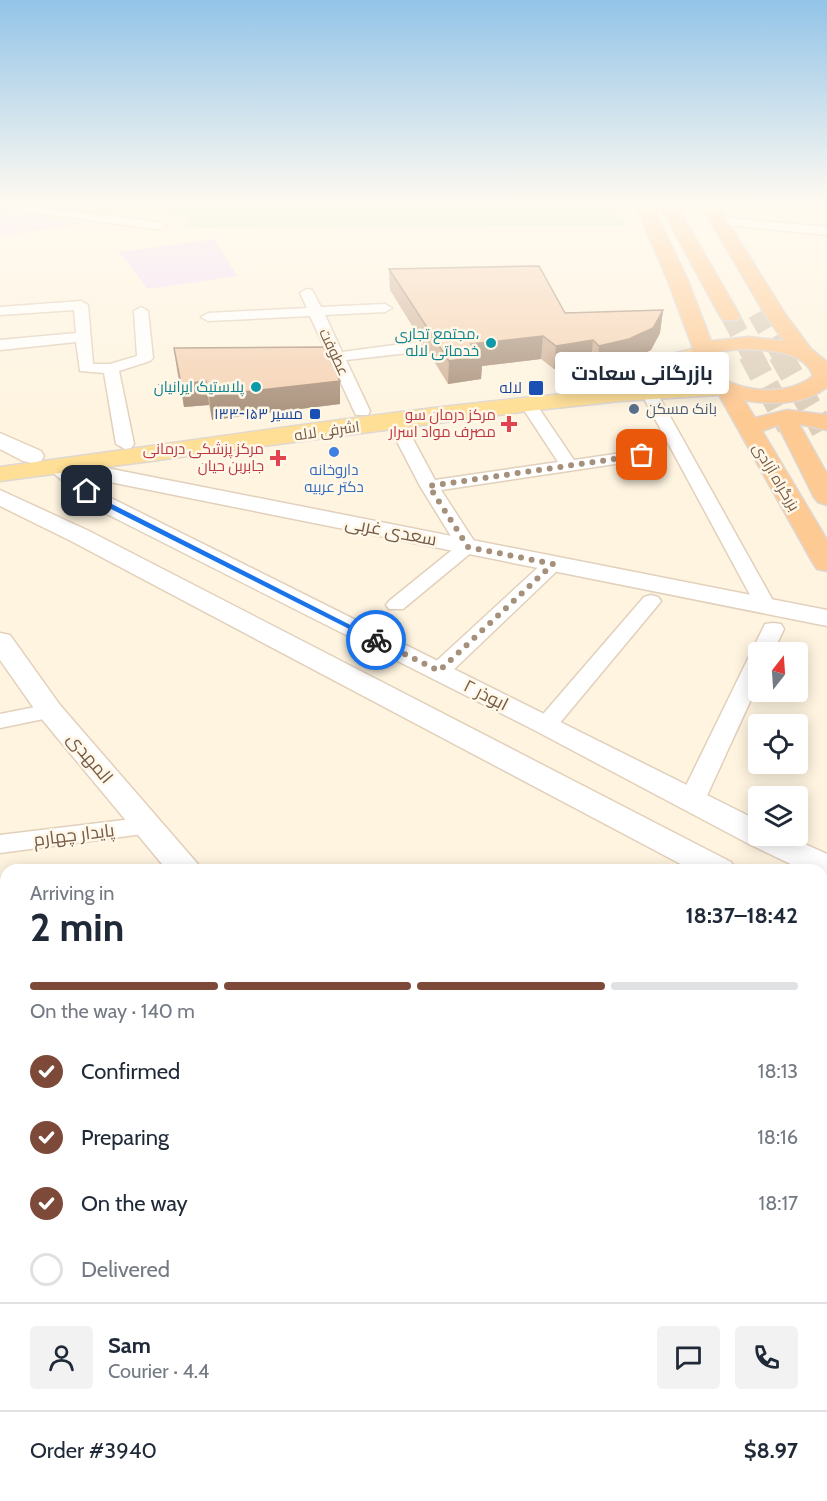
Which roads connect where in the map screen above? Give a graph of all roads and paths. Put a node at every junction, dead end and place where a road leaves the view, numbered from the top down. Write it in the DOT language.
graph roads {
  1 [pos="674,273"];
  2 [pos="706,273"];
  3 [pos="738,273"];
  4 [pos="745,273"];
  5 [pos="307,293"];
  6 [pos="386,308"];
  7 [pos="0,311"];
  8 [pos="141,311"];
  9 [pos="316,312"];
  10 [pos="766,315"];
  11 [pos="730,316"];
  12 [pos="208,317"];
  13 [pos="692,317"];
  14 [pos="84,337"];
  15 [pos="0,345"];
  16 [pos="417,347"];
  17 [pos="701,352"];
  18 [pos="337,357"];
  19 [pos="111,369"];
  20 [pos="820,373"];
  21 [pos="726,390"];
  22 [pos="649,393"];
  23 [pos="528,404"];
  24 [pos="362,411"];
  25 [pos="789,427"];
  26 [pos="748,429"];
  27 [pos="400,430"];
  28 [pos="826,430"];
  29 [pos="0,440"];
  30 [pos="124,444"];
  31 [pos="642,455"];
  32 [pos="0,460"];
  33 [pos="567,462"];
  34 [pos="50,463"];
  35 [pos="0,474"];
  36 [pos="429,486"];
  37 [pos="0,497"];
  38 [pos="827,497"];
  39 [pos="468,547"];
  40 [pos="827,563"];
  41 [pos="553,564"];
  42 [pos="651,601"];
  43 [pos="396,605"];
  44 [pos="770,617"];
  45 [pos="827,618"];
  46 [pos="0,641"];
  47 [pos="764,642"];
  48 [pos="439,671"];
  49 [pos="748,681"];
  50 [pos="50,711"];
  51 [pos="0,721"];
  52 [pos="546,724"];
  53 [pos="691,802"];
  54 [pos="149,826"];
  55 [pos="748,830"];
  56 [pos="0,844"];
  57 [pos="782,846"];
  58 [pos="181,864"];
  59 [pos="708,864"];
  60 [pos="819,864"];
  1 -- 13 [label="highway"];
  2 -- 11 [label="highway"];
  3 -- 10 [label="highway"];
  4 -- 10 [label="highway"];
  5 -- 9 [label="street, عطوفت"];
  6 -- 9 [label="street"];
  7 -- 14 [label="street"];
  8 -- 19 [label="street"];
  9 -- 12 [label="street"];
  9 -- 18 [label="street, عطوفت"];
  10 -- 13 [label="highway"];
  10 -- 20 [label="highway"];
  13 -- 17 [label="highway"];
  14 -- 15 [label="street"];
  14 -- 19 [label="street"];
  16 -- 18 [label="street"];
  17 -- 20 [label="highway"];
  17 -- 21 [label="highway"];
  17 -- 24 [label="main road, اشرفی لاله"];
  18 -- 24 [label="street, عطوفت"];
  19 -- 30 [label="street"];
  20 -- 21 [label="highway"];
  21 -- 22 [label="main road, اشرفی لاله"];
  21 -- 26 [label="highway, بزرگراه آزادی"];
  22 -- 23 [label="main road, اشرفی لاله"];
  22 -- 44 [label="street"];
  23 -- 33 [label="street"];
  23 -- 34 [label="main road, اشرفی لاله"];
  24 -- 30 [label="main road, اشرفی لاله"];
  25 -- 38 [label="highway, بزرگراه آزادی"];
  26 -- 28 [label="highway"];
  26 -- 40 [label="highway, بزرگراه آزادی"];
  27 -- 36 [label="street"];
  29 -- 34 [label="main road"];
  30 -- 34 [label="main road, اشرفی لاله"];
  31 -- 36 [label="street"];
  32 -- 34 [label="main road, اشرفی لاله"];
  34 -- 35 [label="main road, اشرفی لاله"];
  34 -- 39 [label="street, سعدی غربی"];
  34 -- 48 [label="street, ابوذر ۲"];
  36 -- 39 [label="street"];
  37 -- 59 [label="street"];
  39 -- 41 [label="street, سعدی غربی"];
  39 -- 43 [label="street"];
  41 -- 44 [label="street, سعدی غربی"];
  41 -- 48 [label="street"];
  42 -- 52 [label="street"];
  44 -- 45 [label="street, سعدی غربی"];
  44 -- 47 [label="street"];
  46 -- 50 [label="street, المهدی"];
  48 -- 52 [label="street, ابوذر ۲"];
  49 -- 53 [label="street"];
  50 -- 51 [label="street"];
  50 -- 54 [label="street, المهدی"];
  52 -- 53 [label="street, ابوذر ۲"];
  53 -- 55 [label="street, ابوذر ۲"];
  54 -- 56 [label="street, پایدار چهارم"];
  54 -- 58 [label="street, المهدی"];
  57 -- 60 [label="street, ابوذر ۲"];
}
